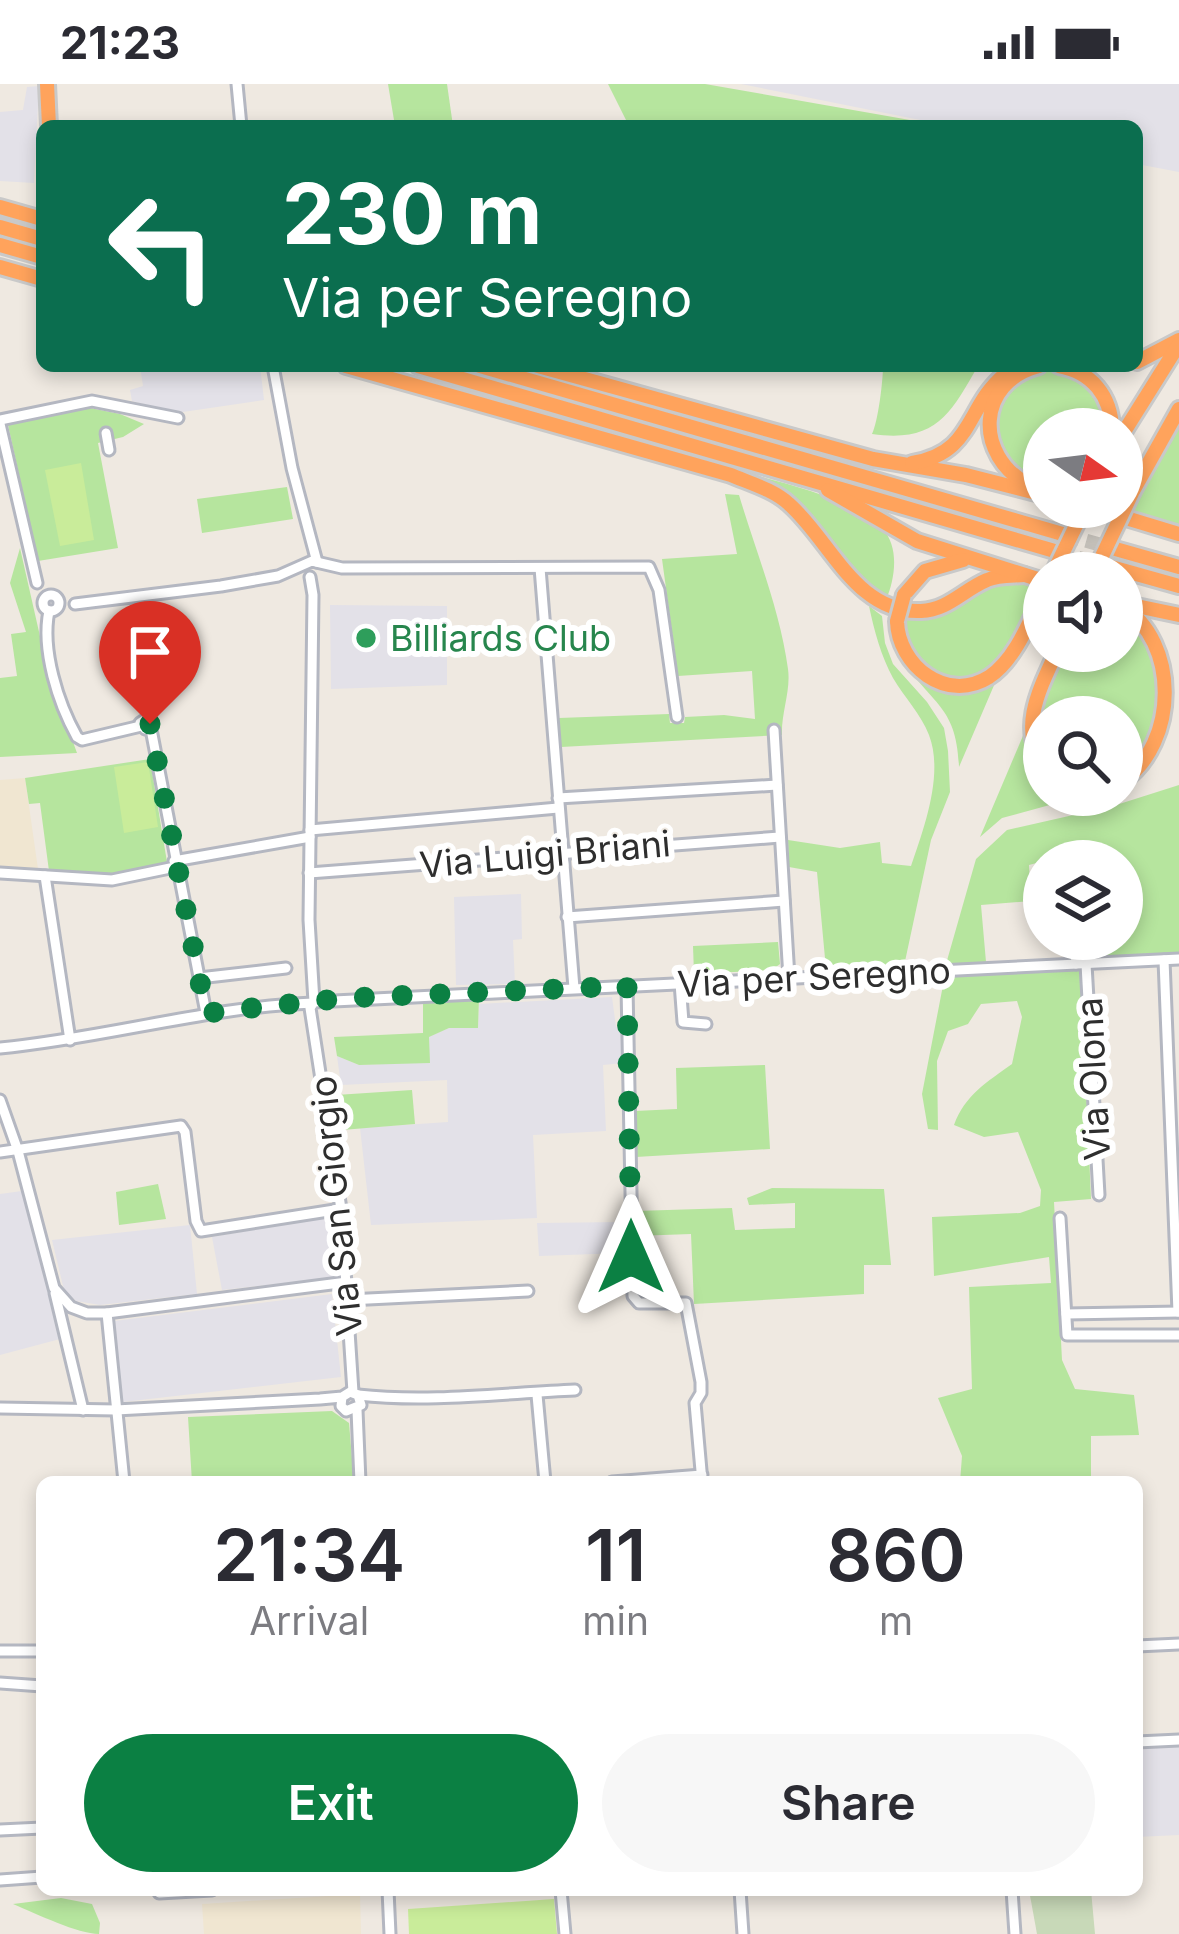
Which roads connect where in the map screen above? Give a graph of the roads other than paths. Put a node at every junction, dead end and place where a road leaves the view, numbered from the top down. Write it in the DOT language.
graph roads {
  1 [pos="47,84"];
  2 [pos="237,84"];
  3 [pos="49,120"];
  4 [pos="240,120"];
  5 [pos="0,207"];
  6 [pos="36,209"];
  7 [pos="18,212"];
  8 [pos="36,217"];
  9 [pos="0,227"];
  10 [pos="36,237"];
  11 [pos="0,245"];
  12 [pos="36,255"];
  13 [pos="3,270"];
  14 [pos="36,278"];
  15 [pos="1179,342"];
  16 [pos="1143,359"];
  17 [pos="274,372"];
  18 [pos="367,372"];
  19 [pos="439,372"];
  20 [pos="501,372"];
  21 [pos="559,372"];
  22 [pos="1008,372"];
  23 [pos="1022,372"];
  24 [pos="1077,372"];
  25 [pos="1109,408"];
  26 [pos="1138,408"];
  27 [pos="1179,409"];
  28 [pos="178,418"];
  29 [pos="0,422"];
  30 [pos="1173,426"];
  31 [pos="106,433"];
  32 [pos="109,450"];
  33 [pos="901,464"];
  34 [pos="808,479"];
  35 [pos="1023,480"];
  36 [pos="1023,489"];
  37 [pos="1143,523"];
  38 [pos="1179,532"];
  39 [pos="1066,535"];
  40 [pos="1112,548"];
  41 [pos="1058,551"];
  42 [pos="1106,552"];
  43 [pos="971,560"];
  44 [pos="1179,567"];
  45 [pos="540,568"];
  46 [pos="314,569"];
  47 [pos="1023,575"];
  48 [pos="1023,575"];
  49 [pos="1143,578"];
  50 [pos="37,583"];
  51 [pos="1179,586"];
  52 [pos="55,596"];
  53 [pos="75,604"];
  54 [pos="50,608"];
  55 [pos="1143,608"];
  56 [pos="1179,615"];
  57 [pos="1143,623"];
  58 [pos="1023,632"];
  59 [pos="677,717"];
  60 [pos="774,730"];
  61 [pos="1143,763"];
  62 [pos="777,785"];
  63 [pos="558,803"];
  64 [pos="310,833"];
  65 [pos="780,837"];
  66 [pos="562,851"];
  67 [pos="174,864"];
  68 [pos="0,873"];
  69 [pos="309,873"];
  70 [pos="45,875"];
  71 [pos="784,901"];
  72 [pos="567,917"];
  73 [pos="1179,959"];
  74 [pos="1080,960"];
  75 [pos="1164,960"];
  76 [pos="1081,964"];
  77 [pos="286,968"];
  78 [pos="199,978"];
  79 [pos="789,978"];
  80 [pos="680,983"];
  81 [pos="627,986"];
  82 [pos="574,988"];
  83 [pos="316,1007"];
  84 [pos="206,1013"];
  85 [pos="706,1024"];
  86 [pos="70,1040"];
  87 [pos="0,1048"];
  88 [pos="0,1100"];
  89 [pos="18,1151"];
  90 [pos="0,1152"];
  91 [pos="1099,1195"];
  92 [pos="341,1209"];
  93 [pos="1060,1218"];
  94 [pos="347,1282"];
  95 [pos="54,1288"];
  96 [pos="528,1291"];
  97 [pos="348,1300"];
  98 [pos="1178,1312"];
  99 [pos="107,1313"];
  100 [pos="1066,1314"];
  101 [pos="1179,1335"];
  102 [pos="575,1390"];
  103 [pos="537,1395"];
  104 [pos="351,1401"];
  105 [pos="0,1408"];
  106 [pos="83,1410"];
  107 [pos="116,1410"];
  108 [pos="123,1476"];
  109 [pos="360,1476"];
  110 [pos="544,1476"];
  111 [pos="702,1476"];
  112 [pos="1179,1644"];
  113 [pos="1143,1646"];
  114 [pos="1,1648"];
  115 [pos="36,1651"];
  116 [pos="0,1683"];
  117 [pos="36,1686"];
  118 [pos="1179,1740"];
  119 [pos="1143,1742"];
  120 [pos="36,1828"];
  121 [pos="0,1830"];
  122 [pos="36,1877"];
  123 [pos="0,1880"];
  124 [pos="388,1896"];
  125 [pos="562,1896"];
  126 [pos="740,1896"];
  127 [pos="1012,1896"];
  128 [pos="389,1934"];
  129 [pos="565,1934"];
  130 [pos="743,1934"];
  131 [pos="1015,1934"];
  1 -- 3 [label="highway"];
  2 -- 4 [label="street"];
  5 -- 7 [label="highway"];
  6 -- 7 [label="highway"];
  7 -- 8 [label="highway"];
  9 -- 10 [label="highway"];
  11 -- 12 [label="highway"];
  13 -- 14 [label="highway"];
  15 -- 16 [label="highway"];
  15 -- 26 [label="highway"];
  17 -- 46 [label="street, Via San Giorgio"];
  18 -- 47 [label="highway"];
  19 -- 34 [label="highway"];
  20 -- 39 [label="highway"];
  21 -- 33 [label="highway"];
  22 -- 33 [label="highway"];
  23 -- 35 [label="highway"];
  24 -- 25 [label="highway"];
  27 -- 30 [label="highway"];
  28 -- 29 [label="street"];
  29 -- 50 [label="street"];
  30 -- 42 [label="highway, bridge"];
  31 -- 32 [label="street"];
  33 -- 36 [label="highway"];
  34 -- 41 [label="highway"];
  34 -- 43 [label="highway"];
  37 -- 38 [label="highway"];
  40 -- 44 [label="highway"];
  43 -- 48 [label="highway"];
  43 -- 58 [label="highway, bridge"];
  45 -- 46 [label="street"];
  45 -- 59 [label="street"];
  45 -- 63 [label="street"];
  46 -- 53 [label="street"];
  46 -- 64 [label="street, Via San Giorgio"];
  49 -- 51 [label="highway"];
  50 -- 52 [label="street"];
  50 -- 54 [label="street"];
  52 -- 53 [label="street"];
  52 -- 54 [label="street"];
  53 -- 54 [label="street"];
  54 -- 67 [label="street"];
  55 -- 56 [label="highway"];
  57 -- 61 [label="highway"];
  60 -- 62 [label="street"];
  62 -- 63 [label="street"];
  62 -- 65 [label="street"];
  63 -- 64 [label="street"];
  63 -- 66 [label="street"];
  64 -- 67 [label="street"];
  64 -- 69 [label="street, Via San Giorgio"];
  65 -- 66 [label="street, Via Luigi Briani"];
  65 -- 71 [label="street"];
  66 -- 69 [label="street, Via Luigi Briani"];
  66 -- 72 [label="street"];
  67 -- 70 [label="street"];
  67 -- 78 [label="street"];
  68 -- 70 [label="street"];
  69 -- 83 [label="street, Via San Giorgio"];
  70 -- 86 [label="street"];
  71 -- 72 [label="street"];
  71 -- 79 [label="street"];
  72 -- 82 [label="street"];
  73 -- 75 [label="street, Via per Seregno"];
  74 -- 76 [label="street"];
  75 -- 76 [label="street, Via per Seregno"];
  75 -- 98 [label="street"];
  76 -- 79 [label="street, Via per Seregno"];
  76 -- 91 [label="street, Via Olona"];
  77 -- 78 [label="street"];
  78 -- 84 [label="street"];
  79 -- 80 [label="street, Via per Seregno"];
  80 -- 81 [label="street, Via per Seregno"];
  80 -- 85 [label="street"];
  81 -- 82 [label="street, Via per Seregno"];
  81 -- 111 [label="street"];
  82 -- 83 [label="street, Via per Seregno"];
  83 -- 84 [label="street, Via per Seregno"];
  83 -- 92 [label="street, Via San Giorgio"];
  84 -- 86 [label="street, Via per Seregno"];
  86 -- 87 [label="street, Via per Seregno"];
  88 -- 89 [label="street"];
  89 -- 90 [label="street"];
  89 -- 92 [label="street"];
  89 -- 95 [label="street"];
  92 -- 94 [label="street, Via San Giorgio"];
  93 -- 100 [label="street"];
  94 -- 97 [label="street, Via San Giorgio"];
  94 -- 99 [label="street"];
  95 -- 99 [label="street"];
  95 -- 106 [label="street"];
  96 -- 97 [label="street"];
  97 -- 104 [label="street, Via San Giorgio"];
  98 -- 100 [label="street"];
  99 -- 107 [label="street"];
  100 -- 101 [label="street"];
  102 -- 103 [label="street"];
  103 -- 104 [label="street"];
  103 -- 110 [label="street"];
  104 -- 107 [label="street"];
  104 -- 109 [label="street, Via San Giorgio"];
  105 -- 106 [label="street"];
  106 -- 107 [label="street"];
  107 -- 108 [label="street"];
  112 -- 113 [label="street"];
  114 -- 115 [label="street"];
  116 -- 117 [label="street"];
  118 -- 119 [label="street"];
  120 -- 121 [label="street"];
  122 -- 123 [label="street"];
  124 -- 128 [label="street"];
  125 -- 129 [label="street"];
  126 -- 130 [label="street"];
  127 -- 131 [label="street"];
}
